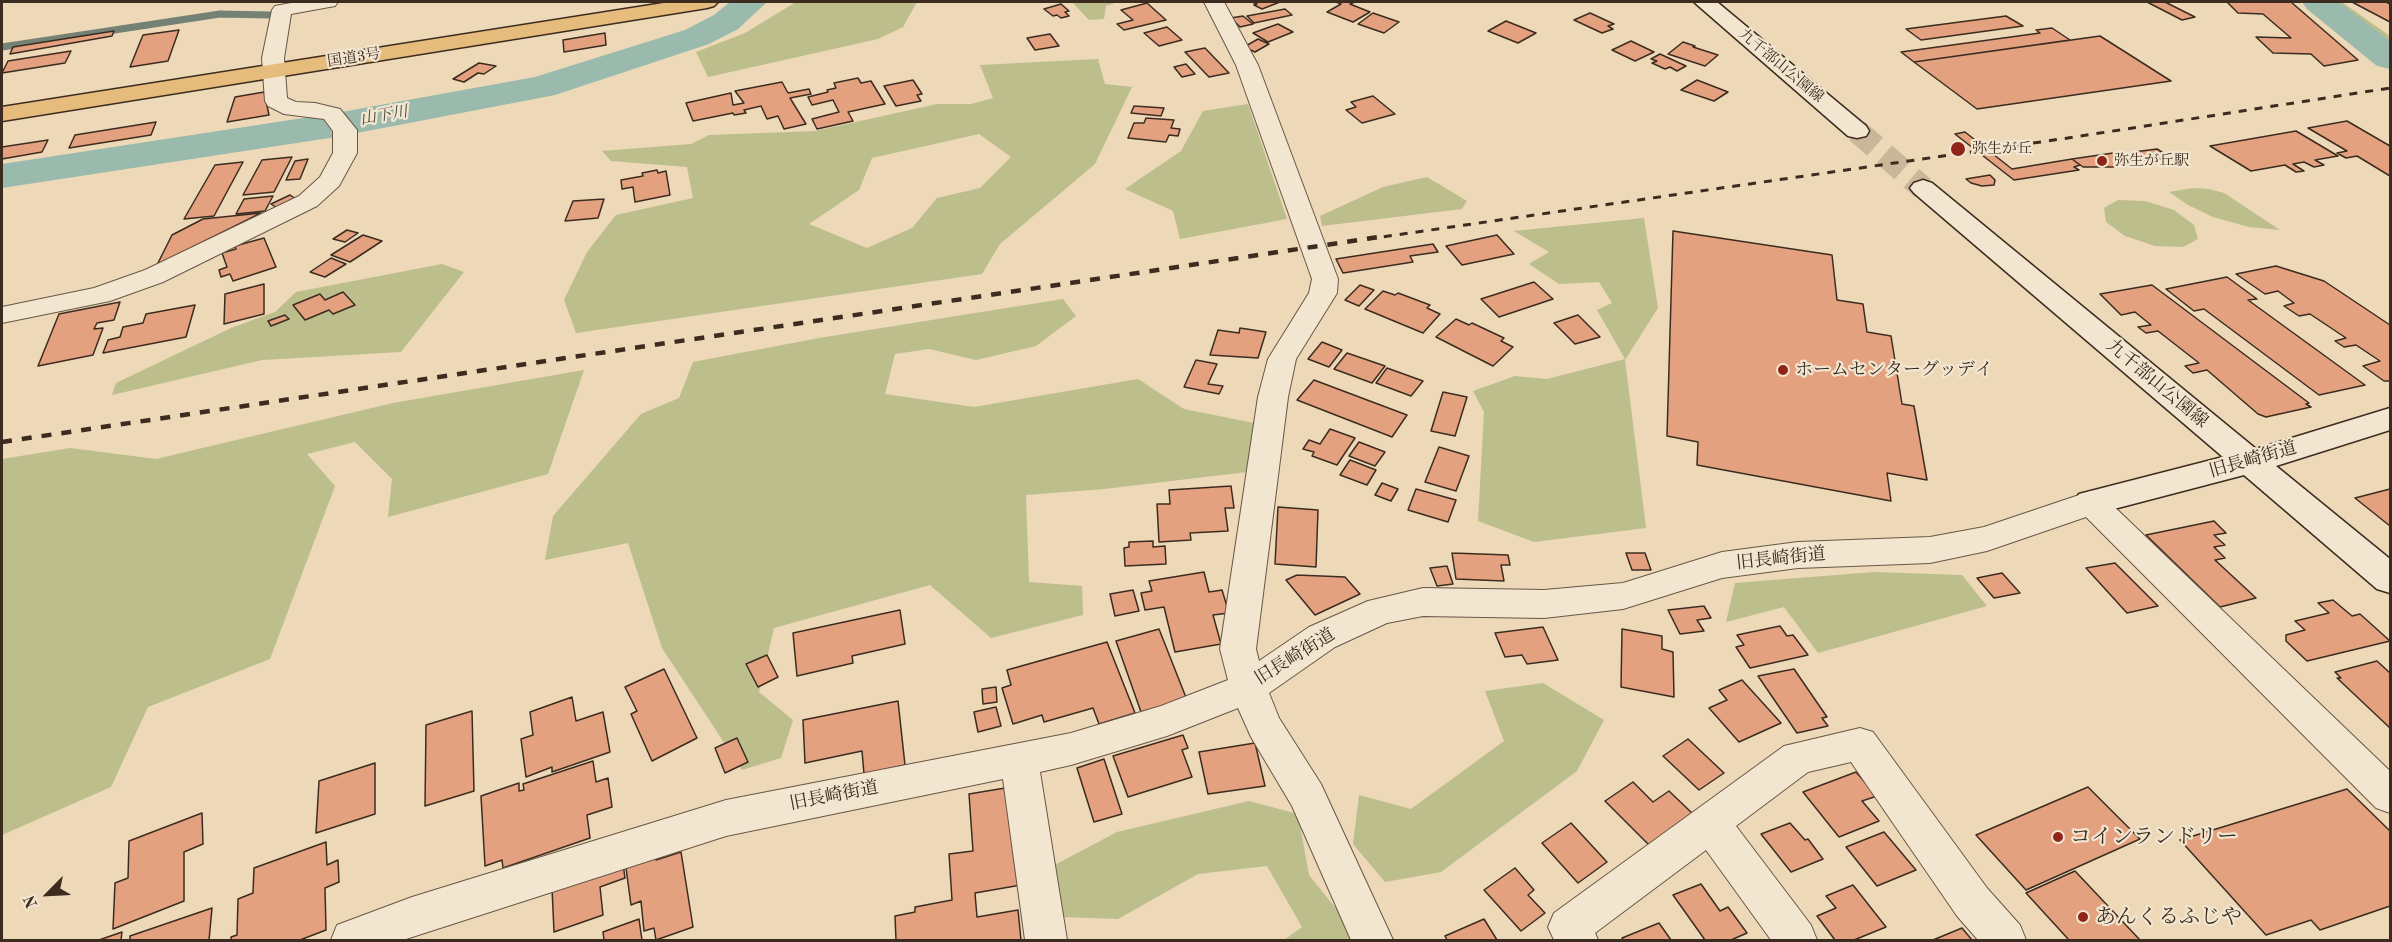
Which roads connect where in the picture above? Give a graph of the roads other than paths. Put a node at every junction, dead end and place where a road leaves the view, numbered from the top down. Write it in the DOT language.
graph roads {
  1 [pos="328,2"];
  2 [pos="634,2"];
  3 [pos="707,2"];
  4 [pos="1214,2"];
  5 [pos="1705,2"];
  6 [pos="273,64"];
  7 [pos="2,98"];
  8 [pos="2,114"];
  9 [pos="1857,131"];
  10 [pos="1923,188"];
  11 [pos="2,315"];
  12 [pos="2391,419"];
  13 [pos="2250,462"];
  14 [pos="2091,503"];
  15 [pos="2391,579"];
  16 [pos="1248,688"];
  17 [pos="1019,759"];
  18 [pos="2391,796"];
  19 [pos="1710,823"];
  20 [pos="352,940"];
  21 [pos="1046,940"];
  22 [pos="1372,940"];
  23 [pos="1578,940"];
  24 [pos="1796,940"];
  25 [pos="2005,940"];
  1 -- 6 [label="street"];
  2 -- 6 [label="highway, 国道3号"];
  3 -- 6 [label="highway, 国道3号"];
  4 -- 16 [label="street"];
  5 -- 9 [label="main road, 九千部山公園線"];
  6 -- 7 [label="highway, 国道3号"];
  6 -- 8 [label="highway, 国道3号"];
  6 -- 11 [label="street"];
  10 -- 13 [label="main road, 九千部山公園線"];
  12 -- 13 [label="main road, 旧長崎街道"];
  13 -- 14 [label="main road, 旧長崎街道"];
  13 -- 15 [label="main road, 九千部山公園線"];
  14 -- 16 [label="street, 旧長崎街道"];
  14 -- 18 [label="street"];
  16 -- 17 [label="street, 旧長崎街道"];
  16 -- 22 [label="street"];
  17 -- 20 [label="street, 旧長崎街道"];
  17 -- 21 [label="street"];
  19 -- 23 [label="street"];
  19 -- 24 [label="street"];
  19 -- 25 [label="street"];
}
